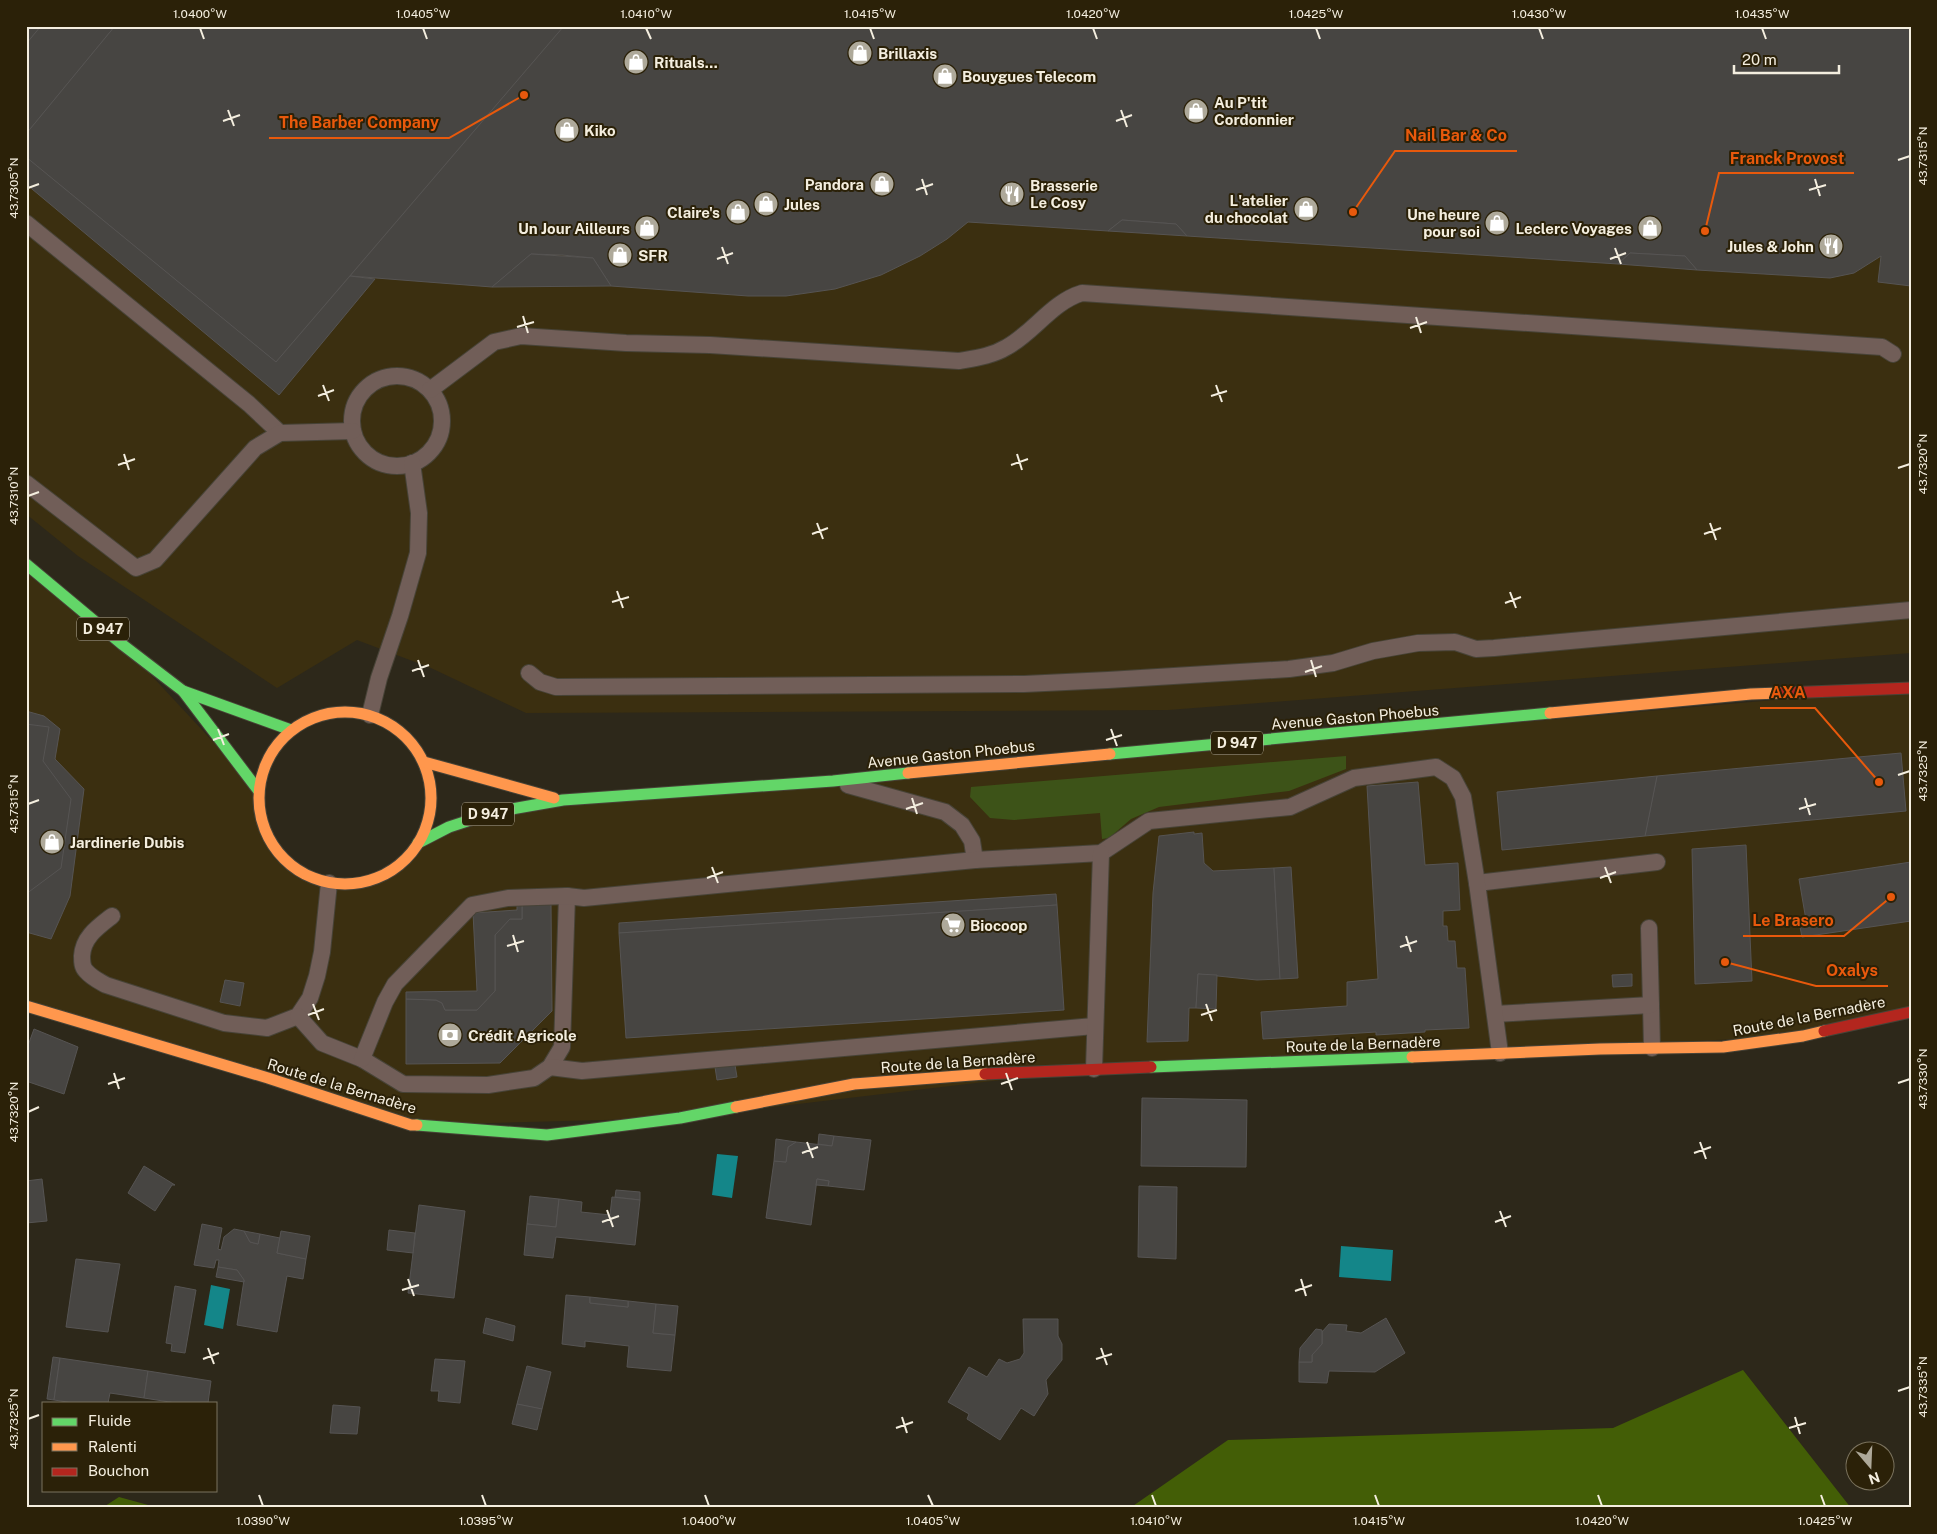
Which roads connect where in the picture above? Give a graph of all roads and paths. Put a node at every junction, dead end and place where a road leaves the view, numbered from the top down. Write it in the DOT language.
graph roads {
  1 [pos="26,223"];
  2 [pos="1893,354"];
  3 [pos="430,390"];
  4 [pos="353,431"];
  5 [pos="280,433"];
  6 [pos="412,463"];
  7 [pos="26,483"];
  8 [pos="26,564"];
  9 [pos="1911,610"];
  10 [pos="529,673"];
  11 [pos="1911,688"];
  12 [pos="183,690"];
  13 [pos="370,715"];
  14 [pos="291,730"];
  15 [pos="424,762"];
  16 [pos="833,781"];
  17 [pos="258,790"];
  18 [pos="563,800"];
  19 [pos="418,843"];
  20 [pos="1101,853"];
  21 [pos="975,860"];
  22 [pos="1656,862"];
  23 [pos="1477,882"];
  24 [pos="329,883"];
  25 [pos="567,896"];
  26 [pos="112,916"];
  27 [pos="1649,928"];
  28 [pos="1651,1005"];
  29 [pos="26,1006"];
  30 [pos="1911,1012"];
  31 [pos="1495,1014"];
  32 [pos="298,1016"];
  33 [pos="1094,1026"];
  34 [pos="1652,1048"];
  35 [pos="1500,1053"];
  36 [pos="362,1059"];
  37 [pos="550,1067"];
  38 [pos="1094,1069"];
  1 -- 5 [label="lane"];
  2 -- 3 [label="lane"];
  3 -- 4 [label="lane"];
  3 -- 6 [label="lane"];
  4 -- 5 [label="lane"];
  4 -- 6 [label="lane"];
  5 -- 7 [label="lane"];
  6 -- 13 [label="lane"];
  8 -- 12 [label="main road, D 947"];
  9 -- 10 [label="lane"];
  11 -- 16 [label="main road, Avenue Gaston Phoebus / D 947"];
  12 -- 14 [label="main road, D 947"];
  12 -- 17 [label="main road, D 947"];
  13 -- 14 [label="main road"];
  13 -- 15 [label="main road"];
  14 -- 17 [label="main road"];
  15 -- 18 [label="main road, Avenue Gaston Phoebus / D 947"];
  15 -- 19 [label="main road"];
  16 -- 18 [label="main road, Avenue Gaston Phoebus / D 947"];
  16 -- 21 [label="lane"];
  17 -- 24 [label="main road"];
  18 -- 19 [label="main road, Avenue Gaston Phoebus / D 947"];
  19 -- 24 [label="main road"];
  20 -- 21 [label="lane"];
  20 -- 23 [label="lane"];
  20 -- 33 [label="lane"];
  21 -- 25 [label="lane"];
  22 -- 23 [label="lane"];
  23 -- 31 [label="lane"];
  24 -- 32 [label="lane"];
  25 -- 36 [label="lane"];
  25 -- 37 [label="lane"];
  26 -- 32 [label="lane"];
  27 -- 28 [label="lane"];
  28 -- 31 [label="lane"];
  28 -- 34 [label="lane"];
  29 -- 38 [label="main road, Route de la Bernadère"];
  30 -- 34 [label="main road, Route de la Bernadère"];
  31 -- 35 [label="lane"];
  32 -- 36 [label="lane"];
  33 -- 37 [label="lane"];
  33 -- 38 [label="lane"];
  34 -- 35 [label="main road, Route de la Bernadère"];
  35 -- 38 [label="main road, Route de la Bernadère"];
  36 -- 37 [label="lane"];
}
